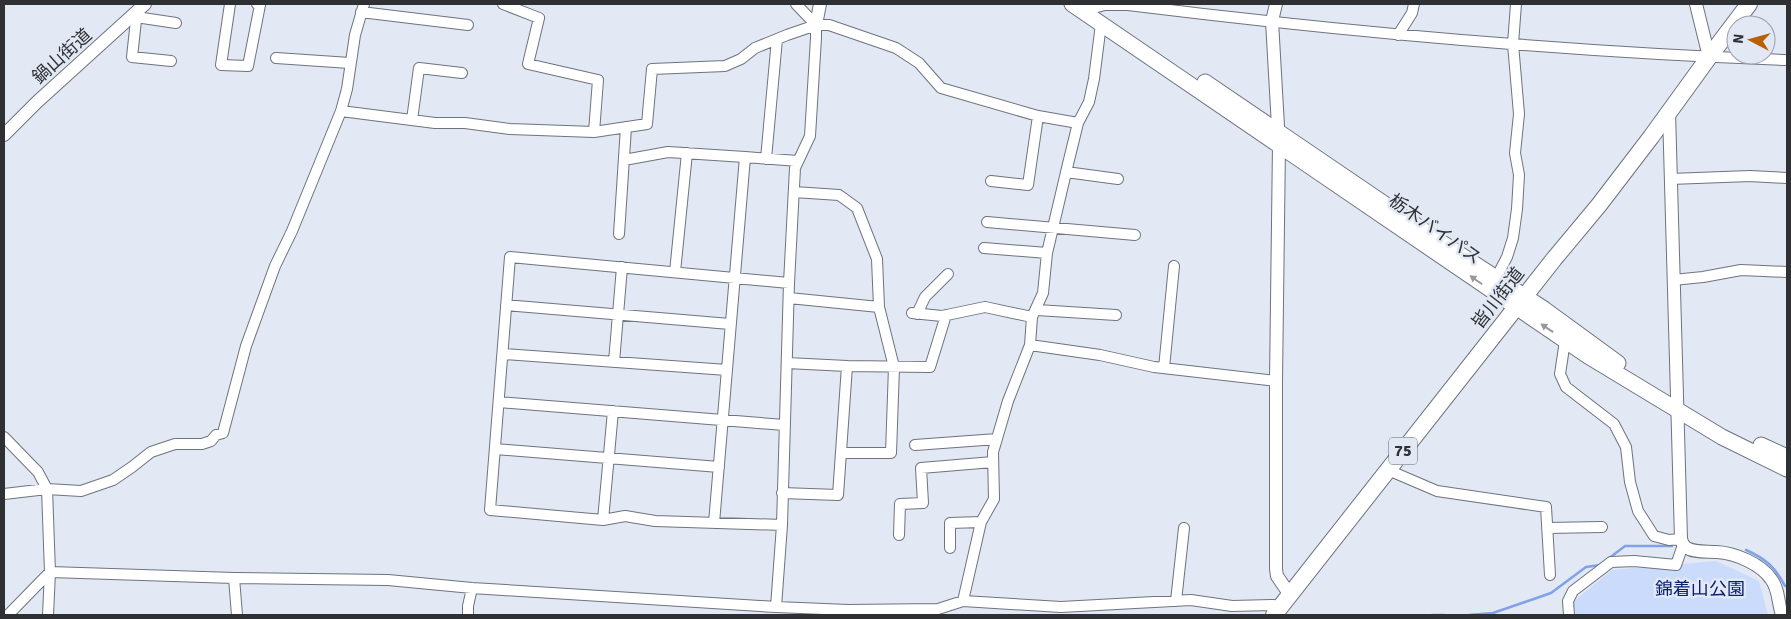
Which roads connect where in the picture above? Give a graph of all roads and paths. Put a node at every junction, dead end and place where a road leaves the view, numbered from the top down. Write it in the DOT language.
graph roads {
  1 [pos="230,4"];
  2 [pos="257,4"];
  3 [pos="503,4"];
  4 [pos="796,4"];
  5 [pos="820,4"];
  6 [pos="1276,4"];
  7 [pos="1414,4"];
  8 [pos="1516,4"];
  9 [pos="1696,4"];
  10 [pos="1750,4"];
  11 [pos="1141,5"];
  12 [pos="1084,7"];
  13 [pos="363,8"];
  14 [pos="139,11"];
  15 [pos="1272,21"];
  16 [pos="176,23"];
  17 [pos="1101,24"];
  18 [pos="468,25"];
  19 [pos="816,26"];
  20 [pos="1398,36"];
  21 [pos="777,39"];
  22 [pos="1513,44"];
  23 [pos="1709,57"];
  24 [pos="276,58"];
  25 [pos="1787,60"];
  26 [pos="171,62"];
  27 [pos="350,63"];
  28 [pos="462,73"];
  29 [pos="341,111"];
  30 [pos="1669,112"];
  31 [pos="1038,116"];
  32 [pos="412,120"];
  33 [pos="1078,123"];
  34 [pos="626,127"];
  35 [pos="594,132"];
  36 [pos="4,135"];
  37 [pos="1278,137"];
  38 [pos="687,153"];
  39 [pos="745,157"];
  40 [pos="766,158"];
  41 [pos="624,160"];
  42 [pos="798,161"];
  43 [pos="1066,172"];
  44 [pos="1787,178"];
  45 [pos="1118,179"];
  46 [pos="1670,179"];
  47 [pos="991,181"];
  48 [pos="794,192"];
  49 [pos="987,222"];
  50 [pos="1054,228"];
  51 [pos="619,234"];
  52 [pos="1135,235"];
  53 [pos="984,248"];
  54 [pos="1047,253"];
  55 [pos="1174,266"];
  56 [pos="622,268"];
  57 [pos="675,272"];
  58 [pos="1787,272"];
  59 [pos="948,274"];
  60 [pos="734,278"];
  61 [pos="1496,278"];
  62 [pos="1673,280"];
  63 [pos="789,283"];
  64 [pos="789,298"];
  65 [pos="1520,302"];
  66 [pos="506,305"];
  67 [pos="879,307"];
  68 [pos="618,314"];
  69 [pos="1035,314"];
  70 [pos="1116,314"];
  71 [pos="946,315"];
  72 [pos="730,324"];
  73 [pos="1566,341"];
  74 [pos="1030,345"];
  75 [pos="503,354"];
  76 [pos="614,362"];
  77 [pos="786,363"];
  78 [pos="847,366"];
  79 [pos="894,367"];
  80 [pos="1164,368"];
  81 [pos="727,370"];
  82 [pos="1276,380"];
  83 [pos="499,402"];
  84 [pos="1676,404"];
  85 [pos="613,411"];
  86 [pos="723,418"];
  87 [pos="784,424"];
  88 [pos="4,437"];
  89 [pos="997,439"];
  90 [pos="915,445"];
  91 [pos="495,449"];
  92 [pos="841,453"];
  93 [pos="1787,457"];
  94 [pos="609,458"];
  95 [pos="993,462"];
  96 [pos="719,467"];
  97 [pos="1787,469"];
  98 [pos="1388,470"];
  99 [pos="47,490"];
  100 [pos="782,493"];
  101 [pos="4,494"];
  102 [pos="603,520"];
  103 [pos="714,522"];
  104 [pos="982,522"];
  105 [pos="782,525"];
  106 [pos="1602,527"];
  107 [pos="1184,528"];
  108 [pos="1547,528"];
  109 [pos="899,535"];
  110 [pos="1682,542"];
  111 [pos="950,548"];
  112 [pos="50,572"];
  113 [pos="1550,575"];
  114 [pos="234,578"];
  115 [pos="472,588"];
  116 [pos="1290,595"];
  117 [pos="963,600"];
  118 [pos="1176,600"];
  119 [pos="776,607"];
  120 [pos="939,612"];
  121 [pos="1276,613"];
  122 [pos="8,615"];
  123 [pos="48,615"];
  124 [pos="237,615"];
  125 [pos="468,615"];
  126 [pos="1569,615"];
  127 [pos="1782,615"];
  1 -- 2 [label="street"];
  3 -- 35 [label="street"];
  4 -- 19 [label="street"];
  5 -- 19 [label="street"];
  6 -- 15 [label="street"];
  7 -- 20 [label="street"];
  8 -- 22 [label="street"];
  9 -- 23 [label="street"];
  10 -- 23 [label="main road, 皆川街道 / 75"];
  11 -- 12 [label="street"];
  11 -- 15 [label="street"];
  12 -- 17 [label="main road, 栃木バイパス"];
  12 -- 37 [label="main road, 栃木バイパス"];
  13 -- 18 [label="street"];
  13 -- 27 [label="street"];
  14 -- 16 [label="street"];
  14 -- 26 [label="street"];
  14 -- 36 [label="street, 鍋山街道"];
  15 -- 20 [label="street"];
  15 -- 37 [label="street"];
  17 -- 33 [label="street"];
  17 -- 37 [label="main road, 栃木バイパス"];
  19 -- 21 [label="street"];
  19 -- 31 [label="street"];
  19 -- 42 [label="street"];
  20 -- 22 [label="street"];
  21 -- 34 [label="street"];
  21 -- 40 [label="street"];
  22 -- 23 [label="street"];
  22 -- 61 [label="street"];
  23 -- 25 [label="street"];
  23 -- 30 [label="main road, 皆川街道 / 75"];
  24 -- 27 [label="street"];
  27 -- 29 [label="street"];
  28 -- 32 [label="street"];
  29 -- 32 [label="street"];
  29 -- 99 [label="street"];
  30 -- 46 [label="street"];
  30 -- 65 [label="main road, 皆川街道 / 75"];
  31 -- 33 [label="street"];
  31 -- 47 [label="street"];
  32 -- 35 [label="street"];
  33 -- 43 [label="street"];
  34 -- 35 [label="street"];
  34 -- 41 [label="street"];
  37 -- 61 [label="main road, 栃木バイパス"];
  65 -- 37 [label="main road, 栃木バイパス, one-way"];
  37 -- 82 [label="street"];
  38 -- 39 [label="street"];
  38 -- 41 [label="street"];
  38 -- 57 [label="street"];
  39 -- 40 [label="street"];
  39 -- 60 [label="street"];
  40 -- 42 [label="street"];
  41 -- 51 [label="street"];
  42 -- 48 [label="street"];
  43 -- 45 [label="street"];
  43 -- 50 [label="street"];
  44 -- 46 [label="street"];
  46 -- 62 [label="street"];
  48 -- 63 [label="street"];
  48 -- 67 [label="street"];
  49 -- 50 [label="street"];
  50 -- 52 [label="street"];
  50 -- 54 [label="street"];
  53 -- 54 [label="street"];
  54 -- 69 [label="street"];
  55 -- 80 [label="street"];
  56 -- 57 [label="street"];
  56 -- 66 [label="street"];
  56 -- 68 [label="street"];
  57 -- 60 [label="street"];
  58 -- 62 [label="street"];
  59 -- 71 [label="street"];
  60 -- 63 [label="street"];
  60 -- 72 [label="street"];
  61 -- 65 [label="main road, 栃木バイパス"];
  62 -- 84 [label="street"];
  63 -- 64 [label="street"];
  64 -- 67 [label="street"];
  64 -- 77 [label="street"];
  73 -- 65 [label="main road, 栃木バイパス, one-way"];
  65 -- 84 [label="main road, 栃木バイパス"];
  65 -- 98 [label="main road, 皆川街道 / 75"];
  66 -- 68 [label="street"];
  66 -- 75 [label="street"];
  67 -- 79 [label="street"];
  68 -- 72 [label="street"];
  68 -- 76 [label="street"];
  69 -- 70 [label="street"];
  69 -- 71 [label="street"];
  69 -- 74 [label="street"];
  71 -- 79 [label="street"];
  72 -- 81 [label="street"];
  73 -- 84 [label="main road, 栃木バイパス"];
  73 -- 110 [label="street"];
  74 -- 80 [label="street"];
  74 -- 89 [label="street"];
  75 -- 76 [label="street"];
  75 -- 83 [label="street"];
  76 -- 81 [label="street"];
  77 -- 78 [label="street"];
  77 -- 87 [label="street"];
  78 -- 79 [label="street"];
  78 -- 92 [label="street"];
  79 -- 92 [label="street"];
  80 -- 82 [label="street"];
  81 -- 86 [label="street"];
  82 -- 116 [label="street"];
  83 -- 85 [label="street"];
  83 -- 91 [label="street"];
  84 -- 93 [label="main road, 栃木バイパス"];
  84 -- 97 [label="main road, 栃木バイパス"];
  84 -- 110 [label="street"];
  85 -- 86 [label="street"];
  85 -- 94 [label="street"];
  86 -- 87 [label="street"];
  86 -- 96 [label="street"];
  87 -- 100 [label="street"];
  88 -- 99 [label="street"];
  89 -- 90 [label="street"];
  89 -- 95 [label="street"];
  91 -- 94 [label="street"];
  91 -- 102 [label="street"];
  92 -- 100 [label="street"];
  94 -- 96 [label="street"];
  94 -- 102 [label="street"];
  95 -- 104 [label="street"];
  95 -- 109 [label="street"];
  96 -- 103 [label="street"];
  98 -- 108 [label="street"];
  98 -- 116 [label="main road, 皆川街道 / 75"];
  99 -- 101 [label="street"];
  99 -- 112 [label="street"];
  100 -- 105 [label="street"];
  102 -- 103 [label="street"];
  103 -- 105 [label="street"];
  104 -- 111 [label="street"];
  104 -- 117 [label="street"];
  105 -- 119 [label="street"];
  106 -- 108 [label="street"];
  107 -- 118 [label="street"];
  108 -- 113 [label="street"];
  110 -- 126 [label="street"];
  110 -- 127 [label="street"];
  112 -- 114 [label="street"];
  112 -- 122 [label="street"];
  112 -- 123 [label="street"];
  114 -- 115 [label="street"];
  114 -- 124 [label="street"];
  115 -- 119 [label="street"];
  115 -- 125 [label="street"];
  116 -- 121 [label="main road, 皆川街道 / 75"];
  117 -- 118 [label="street"];
  117 -- 120 [label="street"];
  118 -- 121 [label="street"];
  119 -- 120 [label="street"];
}
